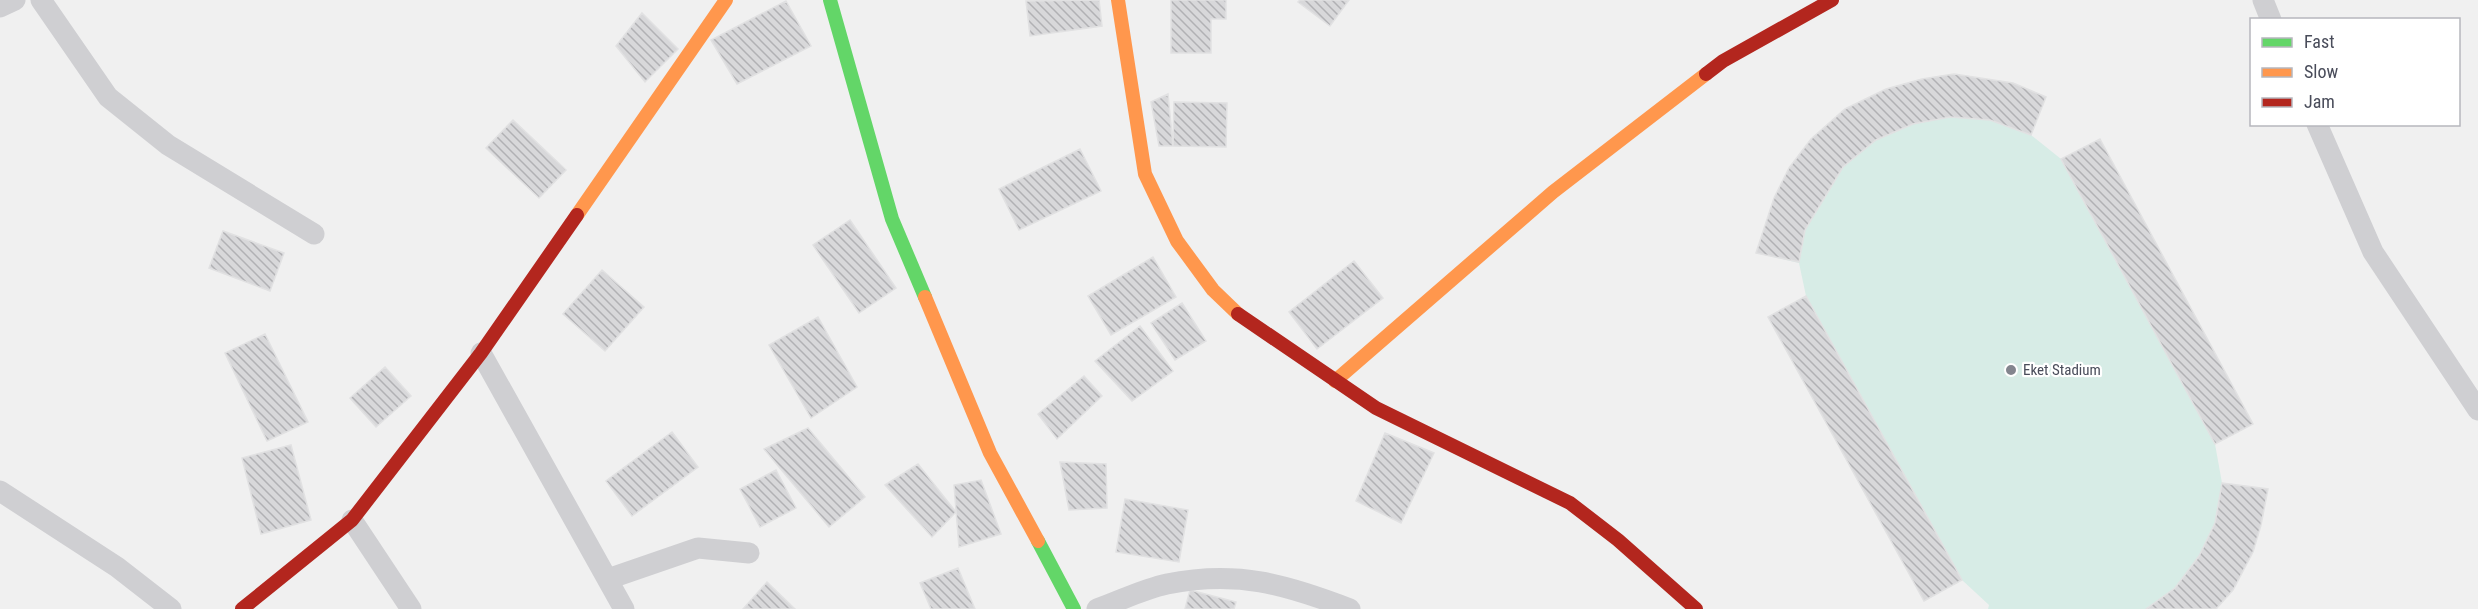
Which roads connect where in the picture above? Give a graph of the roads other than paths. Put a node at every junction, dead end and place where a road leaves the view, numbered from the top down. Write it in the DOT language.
graph roads {
  1 [pos="15,0"];
  2 [pos="41,0"];
  3 [pos="726,0"];
  4 [pos="830,0"];
  5 [pos="1118,0"];
  6 [pos="1832,0"];
  7 [pos="2263,0"];
  8 [pos="0,7"];
  9 [pos="2270,18"];
  10 [pos="2319,126"];
  11 [pos="314,234"];
  12 [pos="481,353"];
  13 [pos="1335,381"];
  14 [pos="2478,410"];
  15 [pos="0,491"];
  16 [pos="352,520"];
  17 [pos="749,553"];
  18 [pos="608,579"];
  19 [pos="171,609"];
  20 [pos="242,609"];
  21 [pos="411,609"];
  22 [pos="624,609"];
  23 [pos="1074,609"];
  24 [pos="1097,609"];
  25 [pos="1350,609"];
  26 [pos="1696,609"];
  1 -- 8 [label="street"];
  2 -- 11 [label="street"];
  3 -- 12 [label="street"];
  4 -- 23 [label="street"];
  5 -- 13 [label="street"];
  6 -- 13 [label="street"];
  7 -- 9 [label="street"];
  10 -- 14 [label="street"];
  12 -- 16 [label="street"];
  12 -- 18 [label="street"];
  13 -- 26 [label="street"];
  15 -- 19 [label="street"];
  16 -- 20 [label="street"];
  16 -- 21 [label="street"];
  17 -- 18 [label="street"];
  18 -- 22 [label="street"];
  24 -- 25 [label="street"];
}
